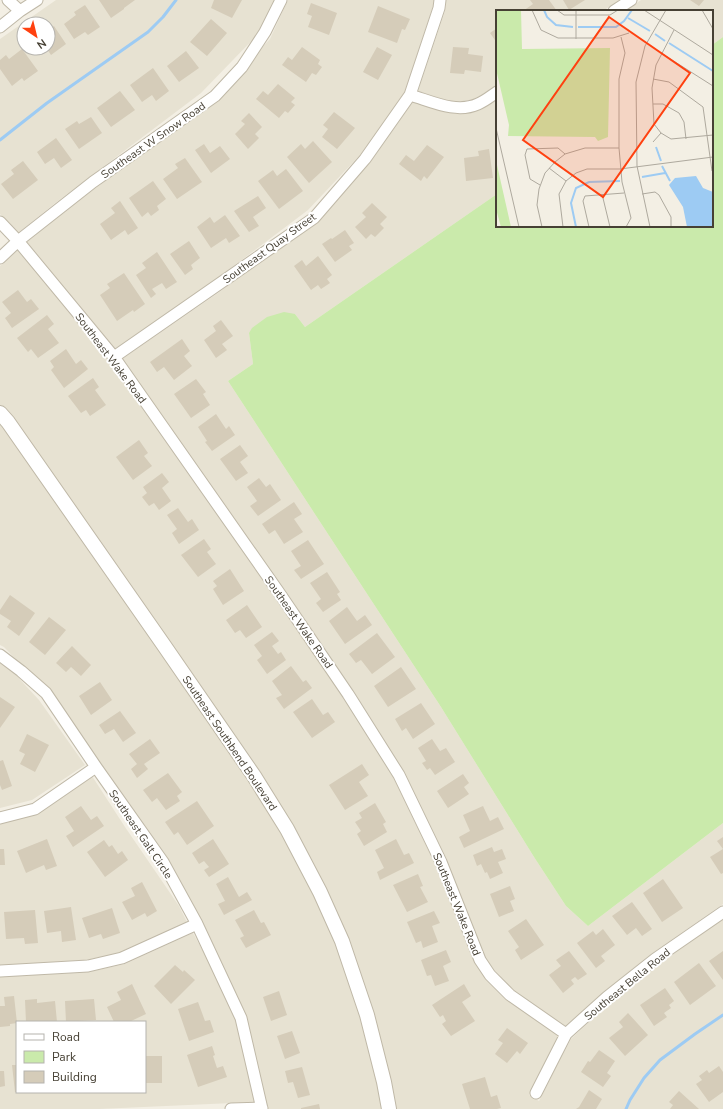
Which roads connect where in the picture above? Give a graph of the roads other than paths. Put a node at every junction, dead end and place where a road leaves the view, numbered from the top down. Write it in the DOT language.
graph roads {
  1 [pos="8,0"];
  2 [pos="37,0"];
  3 [pos="281,0"];
  4 [pos="440,0"];
  5 [pos="631,0"];
  6 [pos="616,10"];
  7 [pos="20,11"];
  8 [pos="0,26"];
  9 [pos="496,93"];
  10 [pos="410,94"];
  11 [pos="0,222"];
  12 [pos="18,241"];
  13 [pos="0,258"];
  14 [pos="114,358"];
  15 [pos="0,413"];
  16 [pos="0,655"];
  17 [pos="96,767"];
  18 [pos="0,818"];
  19 [pos="723,912"];
  20 [pos="197,924"];
  21 [pos="0,971"];
  22 [pos="566,1034"];
  23 [pos="536,1093"];
  24 [pos="262,1108"];
  25 [pos="231,1109"];
  26 [pos="389,1109"];
  1 -- 7 [label="street"];
  2 -- 7 [label="street"];
  3 -- 12 [label="street, Southeast W Snow Road"];
  4 -- 10 [label="street, Southeast Quay Street"];
  5 -- 6 [label="street"];
  7 -- 8 [label="street"];
  9 -- 10 [label="street"];
  10 -- 14 [label="street, Southeast Quay Street"];
  11 -- 12 [label="street, Southeast Wake Road"];
  12 -- 13 [label="street, Southeast W Snow Road"];
  12 -- 14 [label="street, Southeast Wake Road"];
  14 -- 22 [label="street, Southeast Wake Road"];
  15 -- 26 [label="street, Southeast Southbend Boulevard"];
  16 -- 17 [label="street, Southeast Galt Circle"];
  17 -- 18 [label="street"];
  17 -- 20 [label="street, Southeast Galt Circle"];
  19 -- 22 [label="street, Southeast Bella Road"];
  20 -- 21 [label="street"];
  20 -- 24 [label="street, Southeast Galt Circle"];
  22 -- 23 [label="street, Southeast Bella Road"];
  24 -- 25 [label="street, Southeast Galt Circle"];
}
